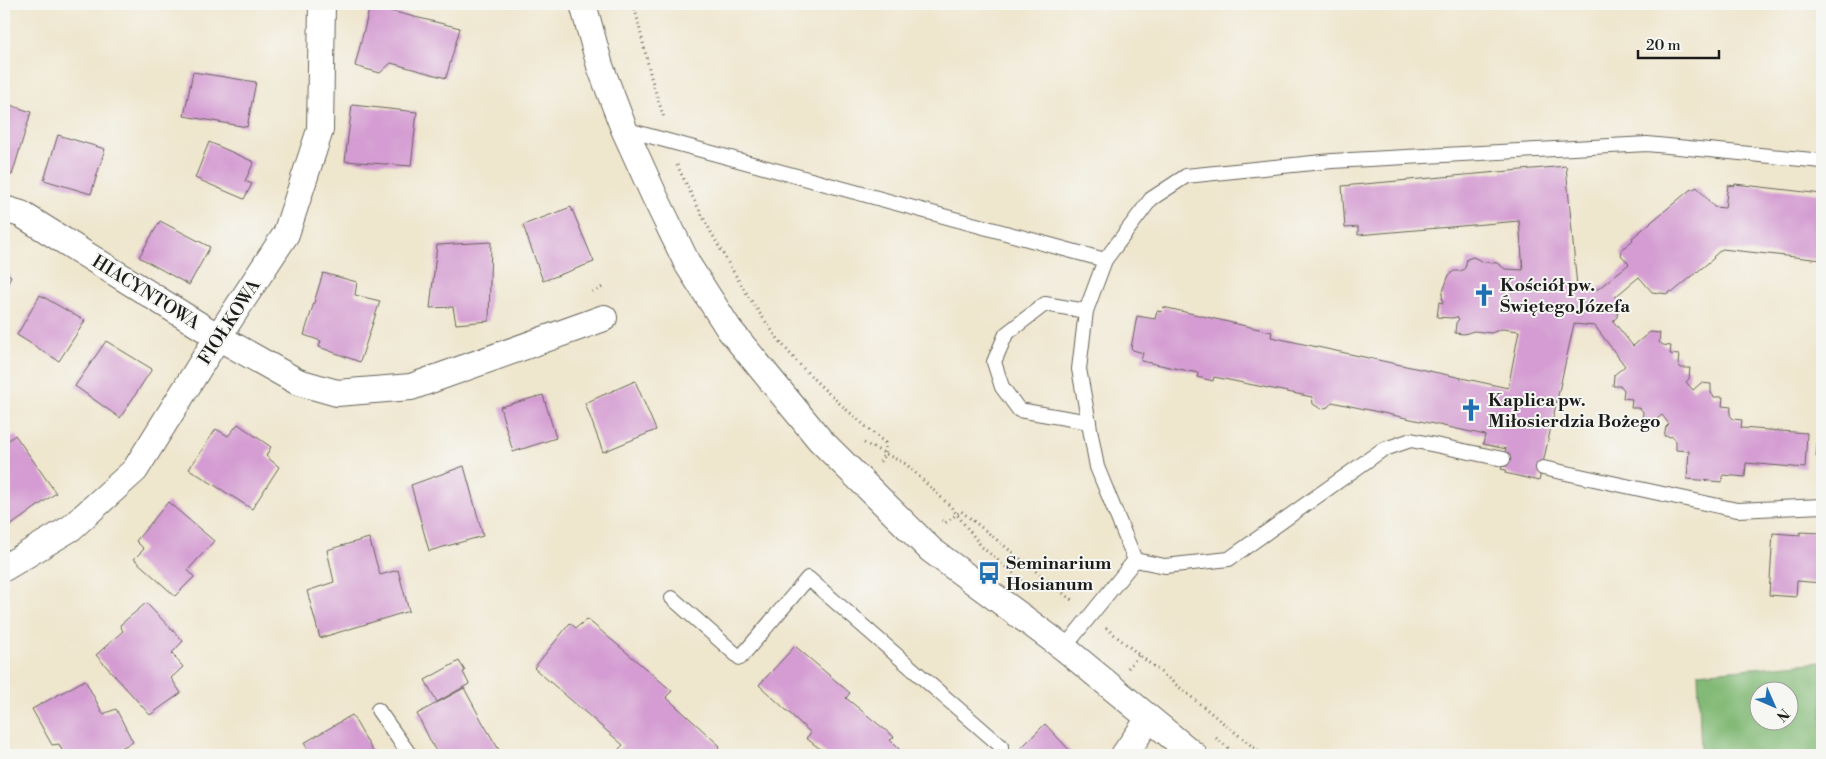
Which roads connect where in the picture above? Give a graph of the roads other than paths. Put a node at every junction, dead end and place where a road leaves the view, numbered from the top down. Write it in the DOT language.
graph roads {
  1 [pos="322,4"];
  2 [pos="583,4"];
  3 [pos="624,129"];
  4 [pos="1822,161"];
  5 [pos="4,209"];
  6 [pos="1105,260"];
  7 [pos="1086,311"];
  8 [pos="604,318"];
  9 [pos="218,337"];
  10 [pos="1089,422"];
  11 [pos="1503,460"];
  12 [pos="1543,468"];
  13 [pos="1822,506"];
  14 [pos="1136,560"];
  15 [pos="4,568"];
  16 [pos="672,598"];
  17 [pos="1064,648"];
  18 [pos="378,710"];
  19 [pos="1149,719"];
  20 [pos="410,755"];
  21 [pos="1001,755"];
  22 [pos="1124,755"];
  23 [pos="1194,755"];
  1 -- 9 [label="street, FIOŁKOWA"];
  2 -- 3 [label="street"];
  3 -- 6 [label="lane"];
  3 -- 17 [label="street"];
  4 -- 6 [label="lane"];
  5 -- 9 [label="street, HIACYNTOWA"];
  6 -- 7 [label="lane"];
  7 -- 10 [label="lane"];
  7 -- 10 [label="lane"];
  8 -- 9 [label="street, HIACYNTOWA"];
  9 -- 15 [label="street, FIOŁKOWA"];
  10 -- 14 [label="lane"];
  11 -- 14 [label="lane"];
  12 -- 13 [label="lane"];
  14 -- 17 [label="lane"];
  16 -- 21 [label="lane"];
  17 -- 19 [label="street"];
  18 -- 20 [label="lane"];
  19 -- 22 [label="street"];
  19 -- 23 [label="street"];
}
